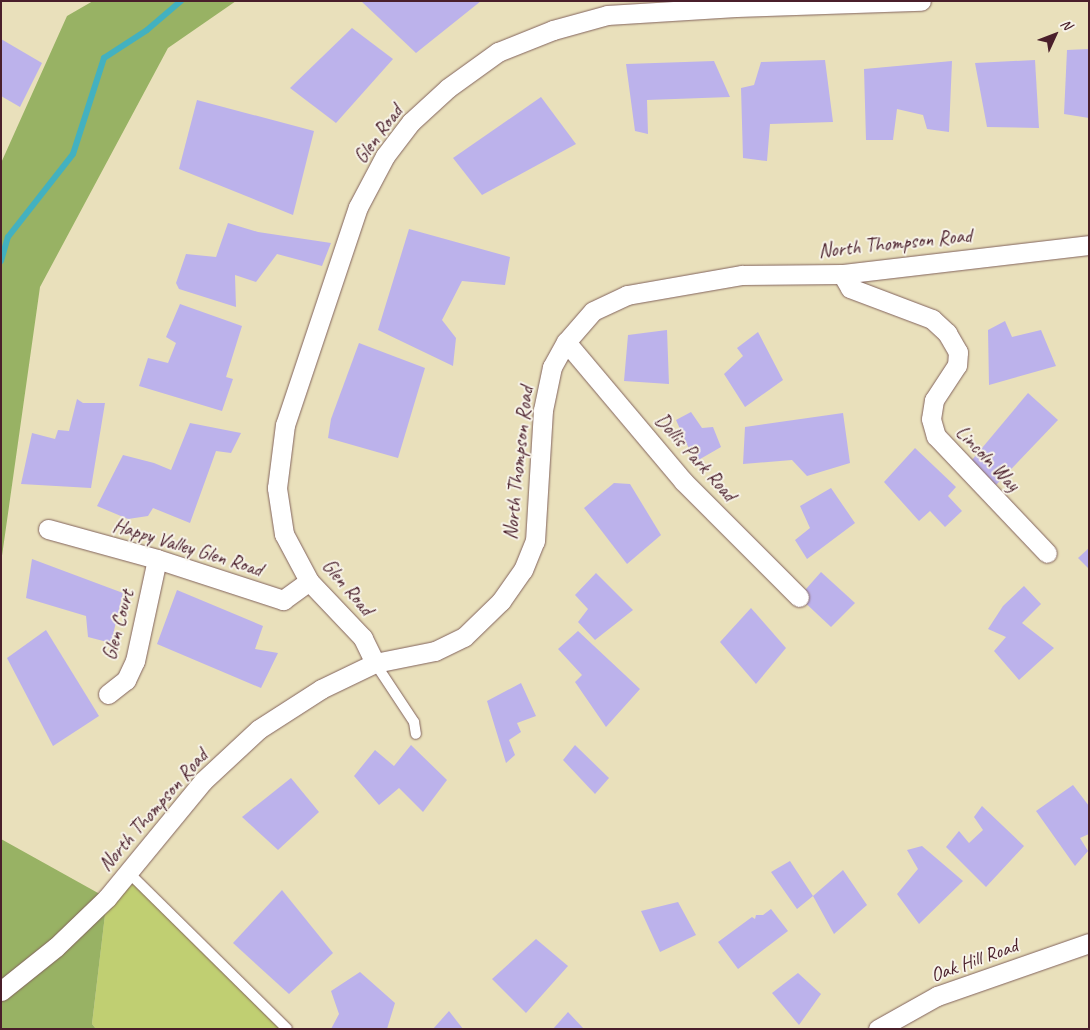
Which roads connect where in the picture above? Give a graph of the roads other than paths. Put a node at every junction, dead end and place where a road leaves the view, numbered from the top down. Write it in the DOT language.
graph roads {
  1 [pos="921,1"];
  2 [pos="736,4"];
  3 [pos="1089,245"];
  4 [pos="842,274"];
  5 [pos="566,342"];
  6 [pos="48,529"];
  7 [pos="1047,553"];
  8 [pos="157,559"];
  9 [pos="309,581"];
  10 [pos="799,597"];
  11 [pos="375,663"];
  12 [pos="108,694"];
  13 [pos="416,734"];
  14 [pos="128,872"];
  15 [pos="1089,943"];
  16 [pos="1,992"];
  17 [pos="287,1029"];
  18 [pos="878,1029"];
  1 -- 2 [label="street, Glen Road"];
  2 -- 9 [label="street, Glen Road"];
  3 -- 4 [label="street, North Thompson Road"];
  4 -- 5 [label="street, North Thompson Road"];
  4 -- 7 [label="street, Lincoln Way"];
  5 -- 10 [label="street, Dollis Park Road"];
  5 -- 11 [label="street, North Thompson Road"];
  6 -- 8 [label="street, Happy Valley Glen Road"];
  8 -- 9 [label="street, Happy Valley Glen Road"];
  8 -- 12 [label="street, Glen Court"];
  9 -- 11 [label="street, Glen Road"];
  11 -- 13 [label="lane"];
  11 -- 14 [label="street, North Thompson Road"];
  14 -- 16 [label="street, North Thompson Road"];
  14 -- 17 [label="lane"];
  15 -- 18 [label="street, Oak Hill Road"];
}
